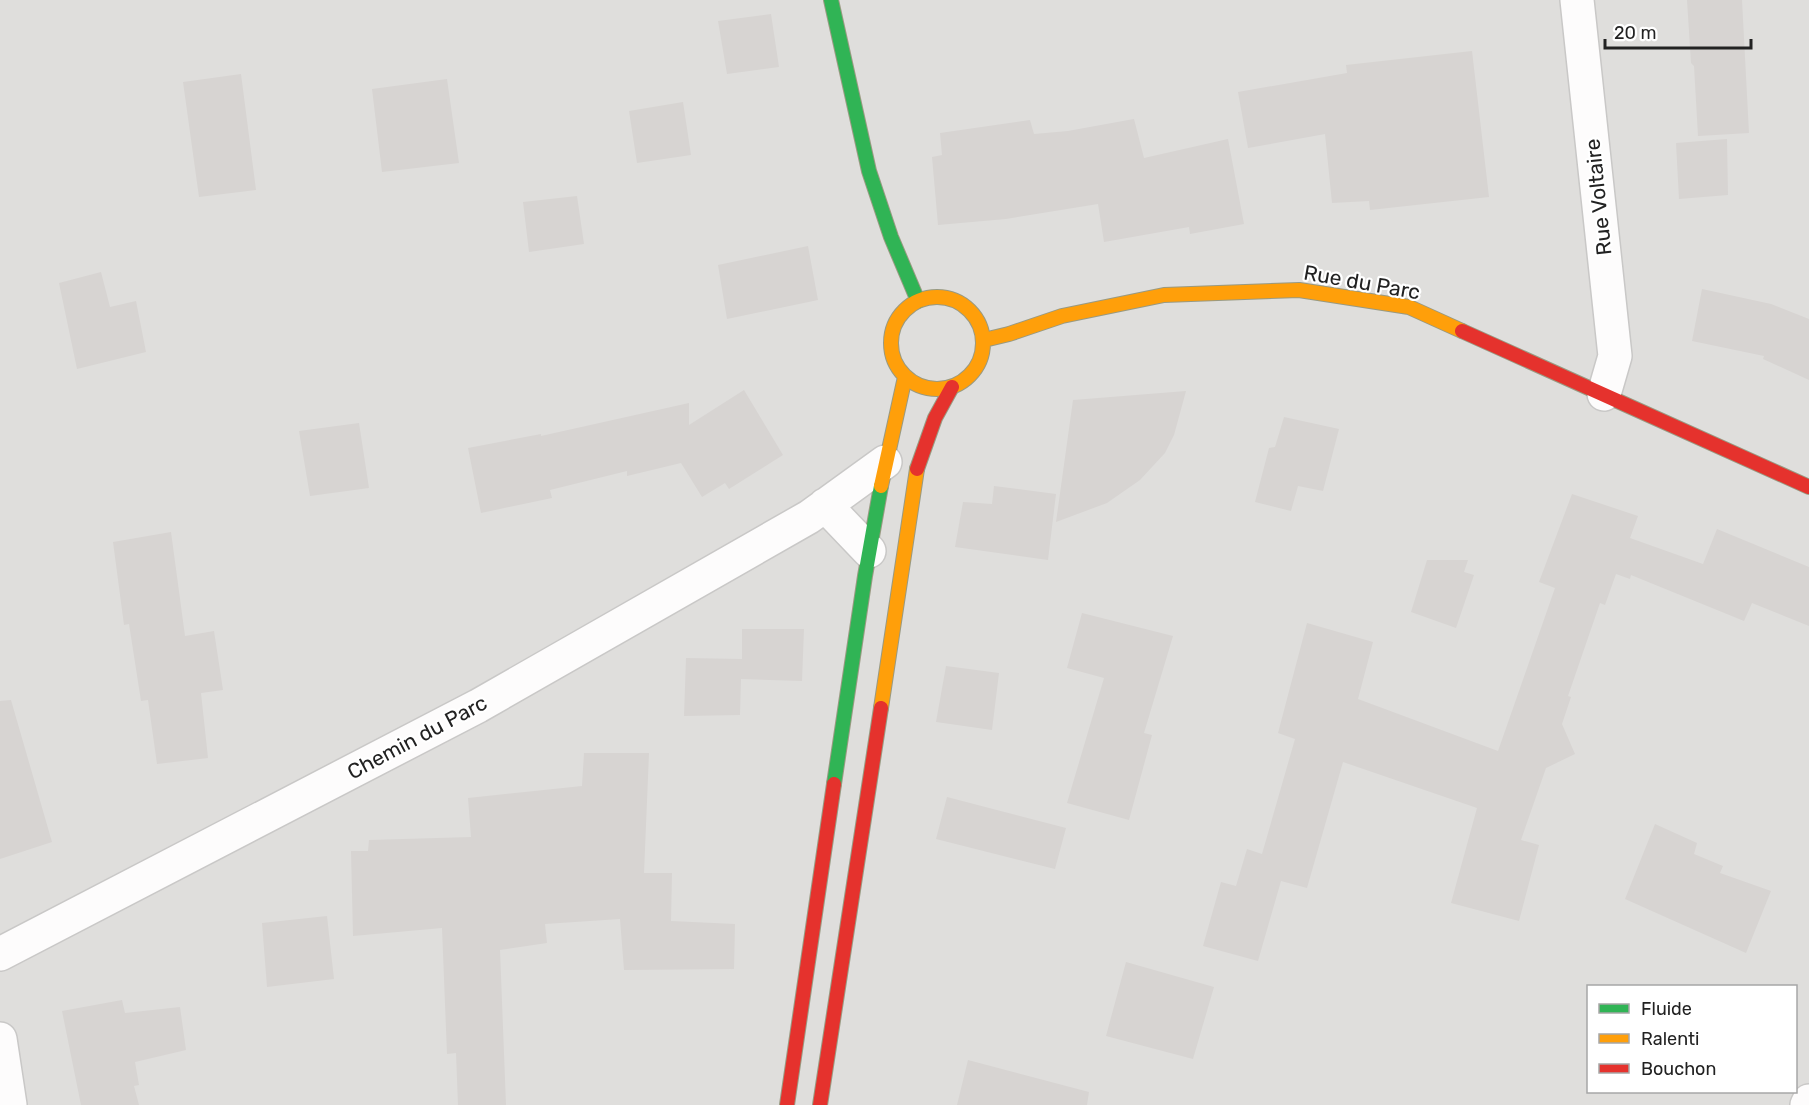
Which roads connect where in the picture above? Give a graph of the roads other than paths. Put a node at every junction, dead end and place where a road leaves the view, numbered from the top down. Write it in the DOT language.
graph roads {
  1 [pos="831,0"];
  2 [pos="1577,0"];
  3 [pos="918,301"];
  4 [pos="984,340"];
  5 [pos="905,377"];
  6 [pos="952,387"];
  7 [pos="1604,394"];
  8 [pos="885,462"];
  9 [pos="1809,487"];
  10 [pos="825,506"];
  11 [pos="869,551"];
  12 [pos="0,954"];
  13 [pos="0,1039"];
  14 [pos="1809,1101"];
  15 [pos="10,1105"];
  16 [pos="787,1105"];
  17 [pos="820,1105"];
  18 [pos="1807,1105"];
  1 -- 3 [label="main road"];
  2 -- 7 [label="street, Rue Voltaire"];
  3 -- 4 [label="main road"];
  3 -- 5 [label="main road"];
  4 -- 6 [label="main road"];
  4 -- 7 [label="main road, Rue du Parc"];
  5 -- 6 [label="main road"];
  5 -- 8 [label="main road"];
  6 -- 17 [label="main road"];
  7 -- 9 [label="main road, Rue du Parc"];
  8 -- 10 [label="street, Chemin du Parc"];
  8 -- 11 [label="main road"];
  10 -- 11 [label="street"];
  10 -- 12 [label="street, Chemin du Parc"];
  11 -- 16 [label="main road"];
  13 -- 15 [label="street"];
  14 -- 18 [label="street"];
}
